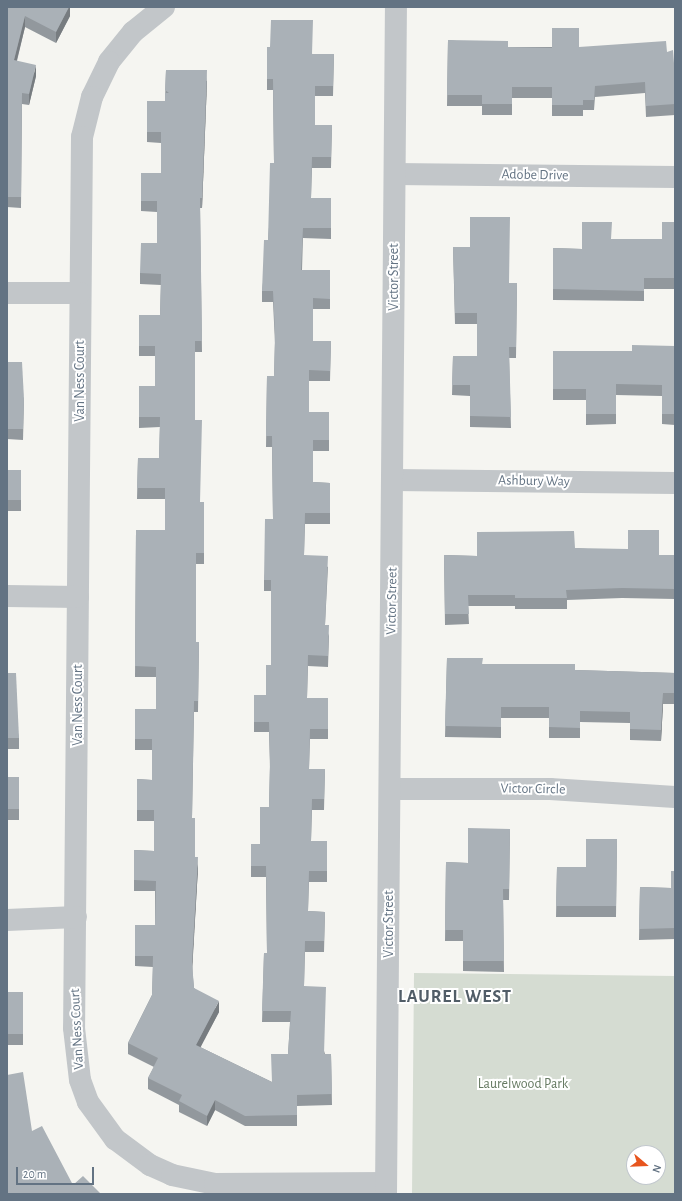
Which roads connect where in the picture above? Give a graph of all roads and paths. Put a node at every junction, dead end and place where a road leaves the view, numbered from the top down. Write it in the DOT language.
graph roads {
  1 [pos="164,7"];
  2 [pos="396,7"];
  3 [pos="395,174"];
  4 [pos="675,177"];
  5 [pos="7,292"];
  6 [pos="80,294"];
  7 [pos="393,480"];
  8 [pos="675,483"];
  9 [pos="7,596"];
  10 [pos="78,596"];
  11 [pos="390,789"];
  12 [pos="675,797"];
  13 [pos="76,917"];
  14 [pos="7,920"];
  15 [pos="386,1189"];
  1 -- 6 [label="street, Van Ness Court"];
  2 -- 3 [label="street, Victor Street"];
  3 -- 4 [label="street, Adobe Drive"];
  3 -- 7 [label="street, Victor Street"];
  5 -- 6 [label="street"];
  6 -- 10 [label="street, Van Ness Court"];
  7 -- 8 [label="street, Ashbury Way"];
  7 -- 11 [label="street, Victor Street"];
  9 -- 10 [label="street"];
  10 -- 13 [label="street, Van Ness Court"];
  11 -- 12 [label="street, Victor Circle"];
  11 -- 15 [label="street, Victor Street"];
  13 -- 14 [label="street"];
  13 -- 15 [label="street, Van Ness Court"];
}
